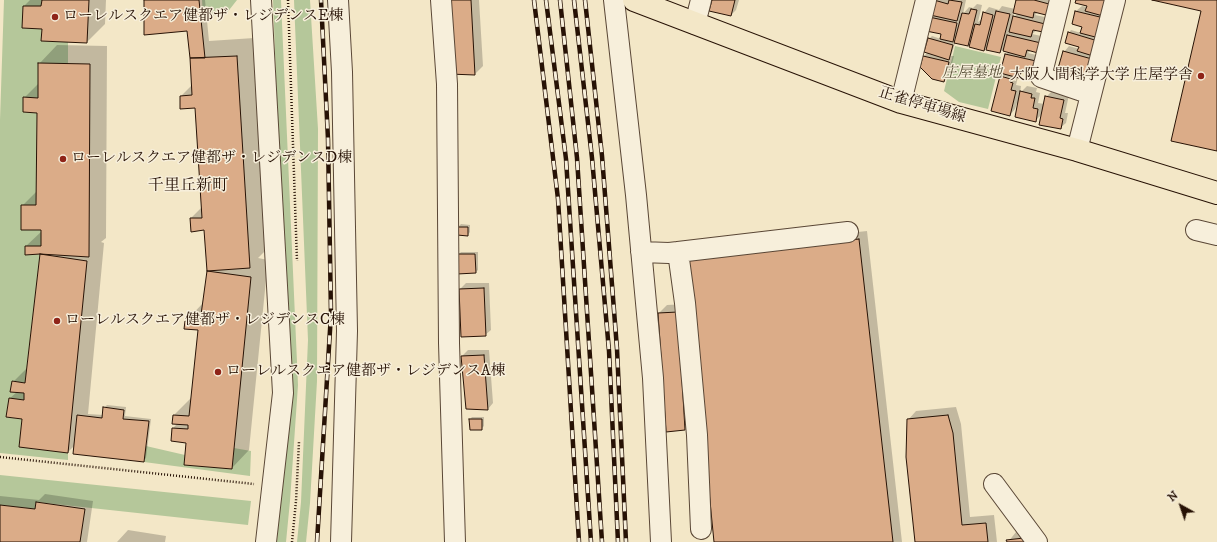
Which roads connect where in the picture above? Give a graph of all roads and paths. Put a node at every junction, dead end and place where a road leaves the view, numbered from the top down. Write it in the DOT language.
graph roads {
  1 [pos="261,0"];
  2 [pos="338,0"];
  3 [pos="441,0"];
  4 [pos="614,0"];
  5 [pos="634,0"];
  6 [pos="701,0"];
  7 [pos="926,0"];
  8 [pos="1060,0"];
  9 [pos="1115,0"];
  10 [pos="696,24"];
  11 [pos="1091,94"];
  12 [pos="901,102"];
  13 [pos="1076,150"];
  14 [pos="1217,193"];
  15 [pos="1196,230"];
  16 [pos="848,232"];
  17 [pos="1217,235"];
  18 [pos="642,252"];
  19 [pos="678,252"];
  20 [pos="0,457"];
  21 [pos="994,484"];
  22 [pos="256,485"];
  23 [pos="701,529"];
  24 [pos="266,542"];
  25 [pos="341,542"];
  26 [pos="455,542"];
  27 [pos="661,542"];
  28 [pos="1037,542"];
  1 -- 24 [label="street"];
  2 -- 25 [label="street"];
  3 -- 26 [label="street"];
  4 -- 18 [label="street"];
  5 -- 10 [label="main road, 正雀停車場線"];
  6 -- 10 [label="street"];
  7 -- 12 [label="street"];
  8 -- 11 [label="street"];
  9 -- 11 [label="street"];
  10 -- 12 [label="main road, 正雀停車場線"];
  11 -- 13 [label="street"];
  12 -- 13 [label="main road, 正雀停車場線"];
  13 -- 14 [label="main road, 正雀停車場線"];
  15 -- 17 [label="street"];
  16 -- 19 [label="street"];
  18 -- 19 [label="street"];
  18 -- 27 [label="street"];
  19 -- 23 [label="street"];
  20 -- 22 [label="path"];
  21 -- 28 [label="street"];
}
